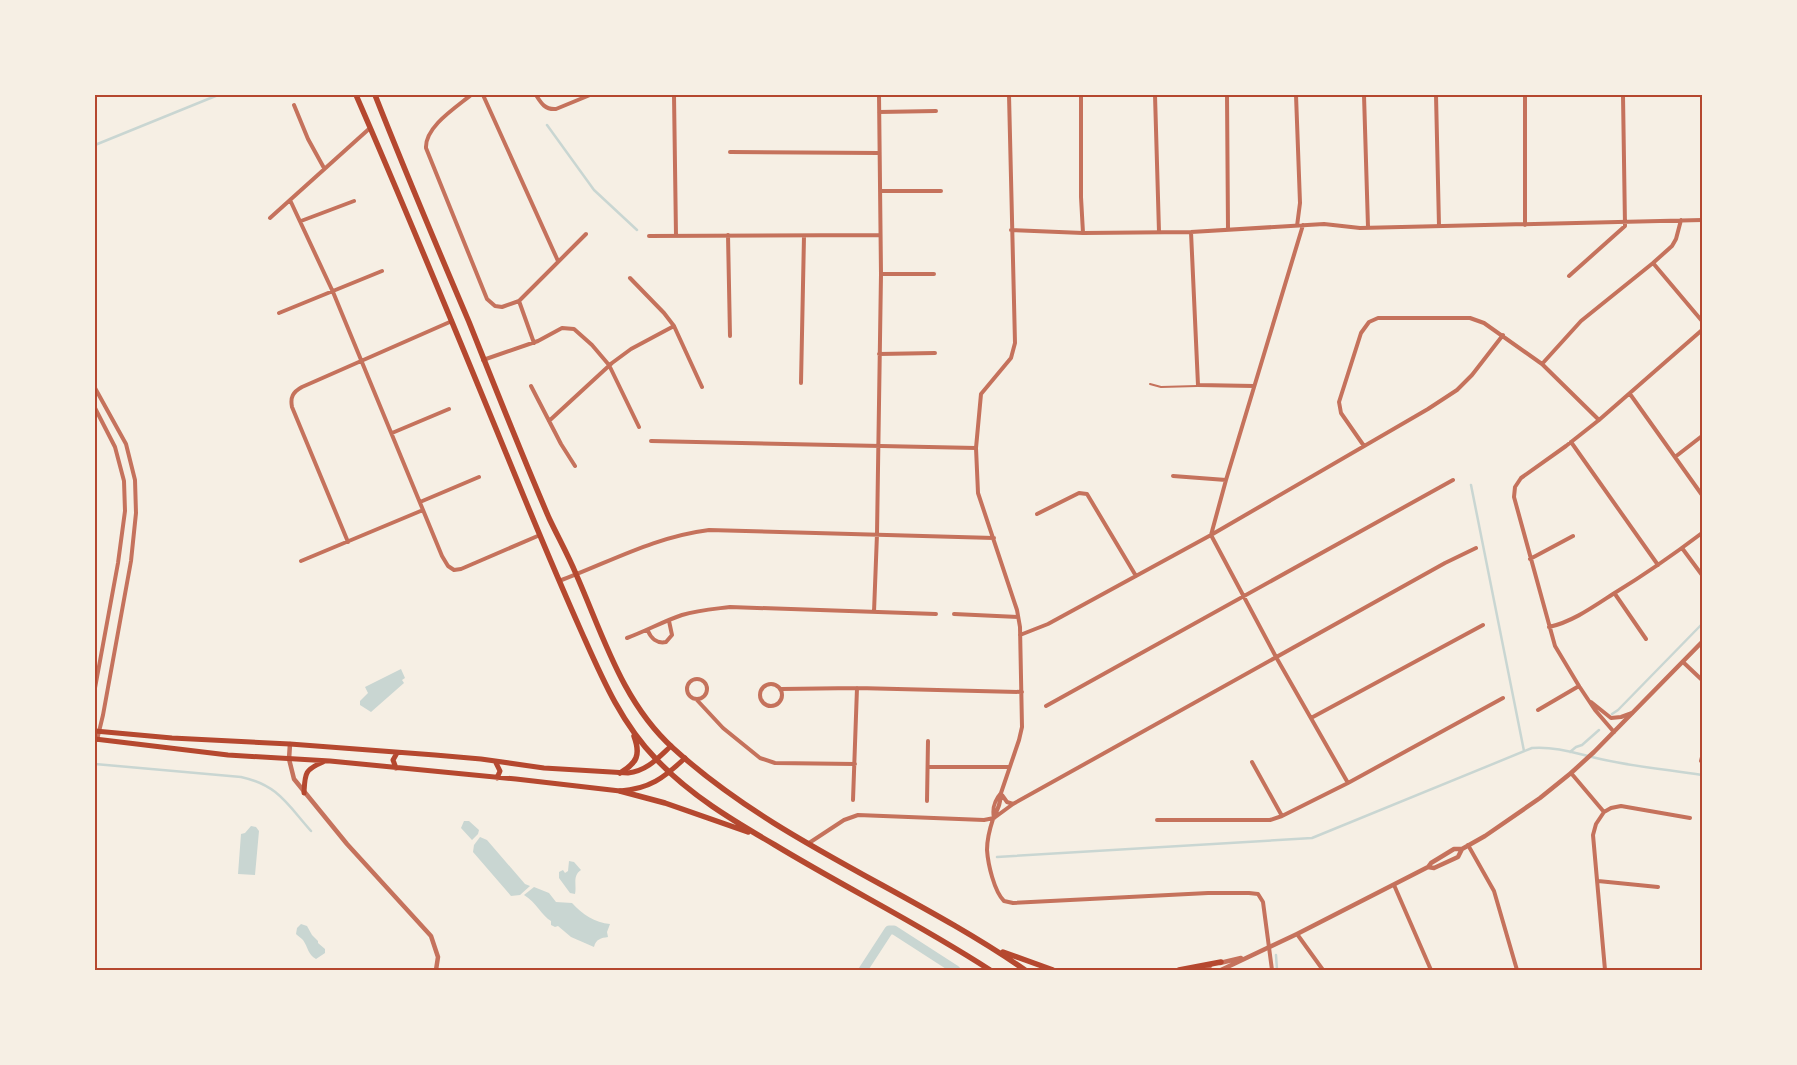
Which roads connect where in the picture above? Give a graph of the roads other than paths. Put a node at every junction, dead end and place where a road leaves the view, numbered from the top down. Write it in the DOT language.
graph roads {
  1 [pos="356,95"];
  2 [pos="375,95"];
  3 [pos="471,95"];
  4 [pos="483,95"];
  5 [pos="536,95"];
  6 [pos="590,95"];
  7 [pos="674,95"];
  8 [pos="879,95"];
  9 [pos="1009,95"];
  10 [pos="1081,95"];
  11 [pos="1155,95"];
  12 [pos="1227,95"];
  13 [pos="1296,95"];
  14 [pos="1364,95"];
  15 [pos="1436,95"];
  16 [pos="1525,95"];
  17 [pos="1622,95"];
  18 [pos="294,105"];
  19 [pos="936,111"];
  20 [pos="879,112"];
  21 [pos="370,128"];
  22 [pos="730,152"];
  23 [pos="879,153"];
  24 [pos="324,168"];
  25 [pos="880,191"];
  26 [pos="941,191"];
  27 [pos="290,200"];
  28 [pos="354,201"];
  29 [pos="270,218"];
  30 [pos="1681,220"];
  31 [pos="1702,220"];
  32 [pos="301,221"];
  33 [pos="1626,222"];
  34 [pos="1303,225"];
  35 [pos="1525,225"];
  36 [pos="1297,226"];
  37 [pos="1439,226"];
  38 [pos="1368,227"];
  39 [pos="1011,230"];
  40 [pos="1228,230"];
  41 [pos="1083,232"];
  42 [pos="1159,232"];
  43 [pos="1191,232"];
  44 [pos="586,234"];
  45 [pos="728,235"];
  46 [pos="880,235"];
  47 [pos="649,236"];
  48 [pos="676,236"];
  49 [pos="804,236"];
  50 [pos="558,261"];
  51 [pos="1653,263"];
  52 [pos="382,271"];
  53 [pos="881,274"];
  54 [pos="934,274"];
  55 [pos="1569,276"];
  56 [pos="630,278"];
  57 [pos="333,292"];
  58 [pos="519,301"];
  59 [pos="279,314"];
  60 [pos="1702,321"];
  61 [pos="452,322"];
  62 [pos="674,326"];
  63 [pos="1702,330"];
  64 [pos="1503,335"];
  65 [pos="730,336"];
  66 [pos="534,343"];
  67 [pos="935,353"];
  68 [pos="879,354"];
  69 [pos="483,360"];
  70 [pos="362,361"];
  71 [pos="1542,364"];
  72 [pos="610,365"];
  73 [pos="801,383"];
  74 [pos="1150,384"];
  75 [pos="531,386"];
  76 [pos="1198,386"];
  77 [pos="1254,386"];
  78 [pos="702,387"];
  79 [pos="95,388"];
  80 [pos="1630,394"];
  81 [pos="95,408"];
  82 [pos="449,409"];
  83 [pos="1599,420"];
  84 [pos="549,421"];
  85 [pos="639,427"];
  86 [pos="392,433"];
  87 [pos="1702,436"];
  88 [pos="651,441"];
  89 [pos="1571,442"];
  90 [pos="878,444"];
  91 [pos="1364,446"];
  92 [pos="976,448"];
  93 [pos="1675,456"];
  94 [pos="575,466"];
  95 [pos="1173,476"];
  96 [pos="479,477"];
  97 [pos="1226,480"];
  98 [pos="1453,480"];
  99 [pos="1702,495"];
  100 [pos="420,502"];
  101 [pos="423,510"];
  102 [pos="1037,514"];
  103 [pos="877,534"];
  104 [pos="1702,534"];
  105 [pos="540,535"];
  106 [pos="1211,535"];
  107 [pos="1573,536"];
  108 [pos="994,538"];
  109 [pos="348,542"];
  110 [pos="1476,548"];
  111 [pos="1682,548"];
  112 [pos="1530,559"];
  113 [pos="301,562"];
  114 [pos="1658,565"];
  115 [pos="576,575"];
  116 [pos="1702,575"];
  117 [pos="1136,576"];
  118 [pos="559,581"];
  119 [pos="1614,594"];
  120 [pos="1244,597"];
  121 [pos="874,612"];
  122 [pos="936,614"];
  123 [pos="954,614"];
  124 [pos="1018,617"];
  125 [pos="669,621"];
  126 [pos="1484,625"];
  127 [pos="1549,627"];
  128 [pos="648,631"];
  129 [pos="1020,635"];
  130 [pos="627,638"];
  131 [pos="1646,639"];
  132 [pos="1702,642"];
  133 [pos="1276,657"];
  134 [pos="1683,662"];
  135 [pos="1702,680"];
  136 [pos="1579,686"];
  137 [pos="95,688"];
  138 [pos="857,688"];
  139 [pos="781,689"];
  140 [pos="1022,692"];
  141 [pos="1503,698"];
  142 [pos="696,699"];
  143 [pos="1589,701"];
  144 [pos="1046,706"];
  145 [pos="1538,710"];
  146 [pos="1635,712"];
  147 [pos="1311,718"];
  148 [pos="631,730"];
  149 [pos="97,731"];
  150 [pos="1614,732"];
  151 [pos="96,739"];
  152 [pos="928,741"];
  153 [pos="290,744"];
  154 [pos="671,746"];
  155 [pos="397,753"];
  156 [pos="1702,757"];
  157 [pos="685,758"];
  158 [pos="289,759"];
  159 [pos="656,760"];
  160 [pos="326,761"];
  161 [pos="495,761"];
  162 [pos="1701,761"];
  163 [pos="1252,762"];
  164 [pos="854,764"];
  165 [pos="928,767"];
  166 [pos="1009,767"];
  167 [pos="396,768"];
  168 [pos="670,772"];
  169 [pos="620,773"];
  170 [pos="1571,773"];
  171 [pos="497,778"];
  172 [pos="1348,783"];
  173 [pos="620,791"];
  174 [pos="304,793"];
  175 [pos="1001,794"];
  176 [pos="854,800"];
  177 [pos="927,801"];
  178 [pos="1013,804"];
  179 [pos="1604,812"];
  180 [pos="1282,816"];
  181 [pos="994,818"];
  182 [pos="1690,818"];
  183 [pos="1157,820"];
  184 [pos="760,836"];
  185 [pos="809,843"];
  186 [pos="1468,845"];
  187 [pos="1598,881"];
  188 [pos="1394,885"];
  189 [pos="1658,887"];
  190 [pos="1297,934"];
  191 [pos="992,947"];
  192 [pos="1269,948"];
  193 [pos="1245,958"];
  194 [pos="1221,962"];
  195 [pos="436,970"];
  196 [pos="990,970"];
  197 [pos="1025,970"];
  198 [pos="1052,970"];
  199 [pos="1179,970"];
  200 [pos="1199,970"];
  201 [pos="1221,970"];
  202 [pos="1272,970"];
  203 [pos="1323,970"];
  204 [pos="1431,970"];
  205 [pos="1517,970"];
  206 [pos="1604,970"];
  1 -- 21 [label="main road"];
  2 -- 69 [label="main road"];
  3 -- 58 [label="street"];
  4 -- 50 [label="street"];
  5 -- 6 [label="street"];
  7 -- 48 [label="street"];
  8 -- 20 [label="street"];
  9 -- 39 [label="street"];
  10 -- 41 [label="street"];
  11 -- 42 [label="street"];
  12 -- 40 [label="street"];
  13 -- 36 [label="street"];
  14 -- 38 [label="street"];
  15 -- 37 [label="street"];
  16 -- 35 [label="street"];
  17 -- 33 [label="street"];
  18 -- 24 [label="street"];
  19 -- 20 [label="street"];
  20 -- 23 [label="street"];
  21 -- 24 [label="street"];
  21 -- 61 [label="main road"];
  22 -- 23 [label="street"];
  23 -- 25 [label="street"];
  24 -- 27 [label="street"];
  25 -- 26 [label="street"];
  25 -- 46 [label="street"];
  27 -- 29 [label="street"];
  27 -- 32 [label="street"];
  28 -- 32 [label="street"];
  30 -- 31 [label="street"];
  30 -- 33 [label="street"];
  30 -- 51 [label="street"];
  32 -- 57 [label="street"];
  33 -- 35 [label="street"];
  33 -- 55 [label="street"];
  34 -- 36 [label="street"];
  34 -- 38 [label="street"];
  34 -- 77 [label="street"];
  35 -- 37 [label="street"];
  36 -- 40 [label="street"];
  37 -- 38 [label="street"];
  39 -- 41 [label="street"];
  39 -- 92 [label="street"];
  40 -- 43 [label="street"];
  41 -- 42 [label="street"];
  42 -- 43 [label="street"];
  43 -- 76 [label="street"];
  44 -- 50 [label="street"];
  45 -- 48 [label="street"];
  45 -- 49 [label="street"];
  45 -- 65 [label="street"];
  46 -- 49 [label="street"];
  46 -- 53 [label="street"];
  47 -- 48 [label="street"];
  49 -- 73 [label="street"];
  50 -- 58 [label="street"];
  51 -- 60 [label="street"];
  51 -- 71 [label="street"];
  52 -- 57 [label="street"];
  53 -- 54 [label="street"];
  53 -- 68 [label="street"];
  56 -- 62 [label="street"];
  57 -- 59 [label="street"];
  57 -- 70 [label="street"];
  58 -- 66 [label="street"];
  61 -- 70 [label="street"];
  61 -- 105 [label="main road"];
  62 -- 72 [label="street"];
  62 -- 78 [label="street"];
  63 -- 80 [label="street"];
  64 -- 71 [label="street"];
  64 -- 91 [label="street"];
  64 -- 91 [label="street"];
  66 -- 69 [label="street"];
  66 -- 72 [label="street"];
  67 -- 68 [label="street"];
  68 -- 90 [label="street"];
  69 -- 115 [label="main road"];
  70 -- 86 [label="street"];
  70 -- 109 [label="street"];
  71 -- 83 [label="street"];
  72 -- 84 [label="street"];
  72 -- 85 [label="street"];
  74 -- 76 [label="lane"];
  75 -- 84 [label="street"];
  76 -- 77 [label="street"];
  77 -- 97 [label="street"];
  79 -- 149 [label="street"];
  80 -- 83 [label="street"];
  80 -- 93 [label="street"];
  81 -- 137 [label="street"];
  82 -- 86 [label="street"];
  83 -- 89 [label="street"];
  84 -- 94 [label="street"];
  86 -- 100 [label="street"];
  87 -- 93 [label="street"];
  88 -- 90 [label="street"];
  89 -- 112 [label="street"];
  89 -- 114 [label="street"];
  90 -- 92 [label="street"];
  90 -- 103 [label="street"];
  91 -- 106 [label="street"];
  92 -- 108 [label="street"];
  93 -- 99 [label="street"];
  95 -- 97 [label="street"];
  96 -- 100 [label="street"];
  97 -- 106 [label="street"];
  98 -- 120 [label="street"];
  100 -- 101 [label="street"];
  101 -- 105 [label="street"];
  101 -- 109 [label="street"];
  102 -- 117 [label="street"];
  103 -- 108 [label="street"];
  103 -- 115 [label="street"];
  103 -- 121 [label="street"];
  104 -- 111 [label="street"];
  105 -- 118 [label="main road"];
  106 -- 117 [label="street"];
  106 -- 120 [label="street"];
  107 -- 112 [label="street"];
  108 -- 124 [label="street"];
  109 -- 113 [label="street"];
  110 -- 133 [label="street"];
  111 -- 114 [label="street"];
  111 -- 116 [label="street"];
  112 -- 127 [label="street"];
  114 -- 119 [label="street"];
  115 -- 118 [label="street"];
  115 -- 154 [label="main road"];
  117 -- 129 [label="street"];
  118 -- 148 [label="main road"];
  119 -- 127 [label="street"];
  119 -- 131 [label="street"];
  120 -- 133 [label="street"];
  120 -- 144 [label="street"];
  121 -- 122 [label="street"];
  121 -- 125 [label="street"];
  123 -- 124 [label="street"];
  124 -- 129 [label="street"];
  125 -- 128 [label="street"];
  125 -- 128 [label="street"];
  126 -- 147 [label="street"];
  127 -- 136 [label="street"];
  128 -- 130 [label="street"];
  129 -- 140 [label="street"];
  132 -- 134 [label="street"];
  133 -- 147 [label="street"];
  133 -- 178 [label="street"];
  134 -- 135 [label="street"];
  134 -- 146 [label="street"];
  136 -- 143 [label="street"];
  136 -- 145 [label="street"];
  138 -- 139 [label="street"];
  138 -- 140 [label="street"];
  138 -- 164 [label="street"];
  139 -- 139 [label="street"];
  140 -- 166 [label="street"];
  141 -- 172 [label="street"];
  142 -- 142 [label="street"];
  142 -- 164 [label="street"];
  143 -- 146 [label="street"];
  143 -- 150 [label="street"];
  146 -- 150 [label="street"];
  147 -- 172 [label="street"];
  148 -- 159 [label="main road"];
  148 -- 169 [label="main road"];
  149 -- 151 [label="street"];
  149 -- 153 [label="main road"];
  150 -- 170 [label="street"];
  151 -- 158 [label="main road"];
  152 -- 165 [label="street"];
  153 -- 155 [label="main road"];
  153 -- 158 [label="street"];
  154 -- 157 [label="main road"];
  154 -- 159 [label="main road"];
  155 -- 161 [label="main road"];
  155 -- 167 [label="main road"];
  156 -- 162 [label="street"];
  157 -- 168 [label="main road"];
  157 -- 185 [label="main road"];
  158 -- 160 [label="main road"];
  158 -- 174 [label="street"];
  159 -- 168 [label="main road"];
  159 -- 169 [label="main road"];
  160 -- 167 [label="main road"];
  160 -- 174 [label="main road"];
  161 -- 169 [label="main road"];
  161 -- 171 [label="main road"];
  163 -- 180 [label="street"];
  164 -- 176 [label="street"];
  165 -- 166 [label="street"];
  165 -- 177 [label="street"];
  166 -- 175 [label="street"];
  167 -- 171 [label="main road"];
  168 -- 173 [label="main road"];
  168 -- 184 [label="main road"];
  170 -- 179 [label="street"];
  170 -- 186 [label="street"];
  171 -- 173 [label="main road"];
  172 -- 180 [label="street"];
  173 -- 184 [label="main road"];
  174 -- 195 [label="street"];
  175 -- 178 [label="street"];
  175 -- 181 [label="street"];
  178 -- 181 [label="street"];
  179 -- 182 [label="street"];
  179 -- 187 [label="street"];
  180 -- 183 [label="street"];
  181 -- 185 [label="street"];
  181 -- 192 [label="street"];
  184 -- 196 [label="main road"];
  185 -- 191 [label="main road"];
  186 -- 188 [label="street"];
  186 -- 205 [label="street"];
  187 -- 189 [label="street"];
  187 -- 206 [label="street"];
  188 -- 190 [label="street"];
  188 -- 204 [label="street"];
  190 -- 192 [label="street"];
  190 -- 203 [label="street"];
  191 -- 197 [label="main road"];
  191 -- 198 [label="main road"];
  192 -- 193 [label="street"];
  192 -- 202 [label="street"];
  193 -- 194 [label="street"];
  193 -- 201 [label="street"];
  194 -- 199 [label="main road"];
  194 -- 200 [label="street"];
}
